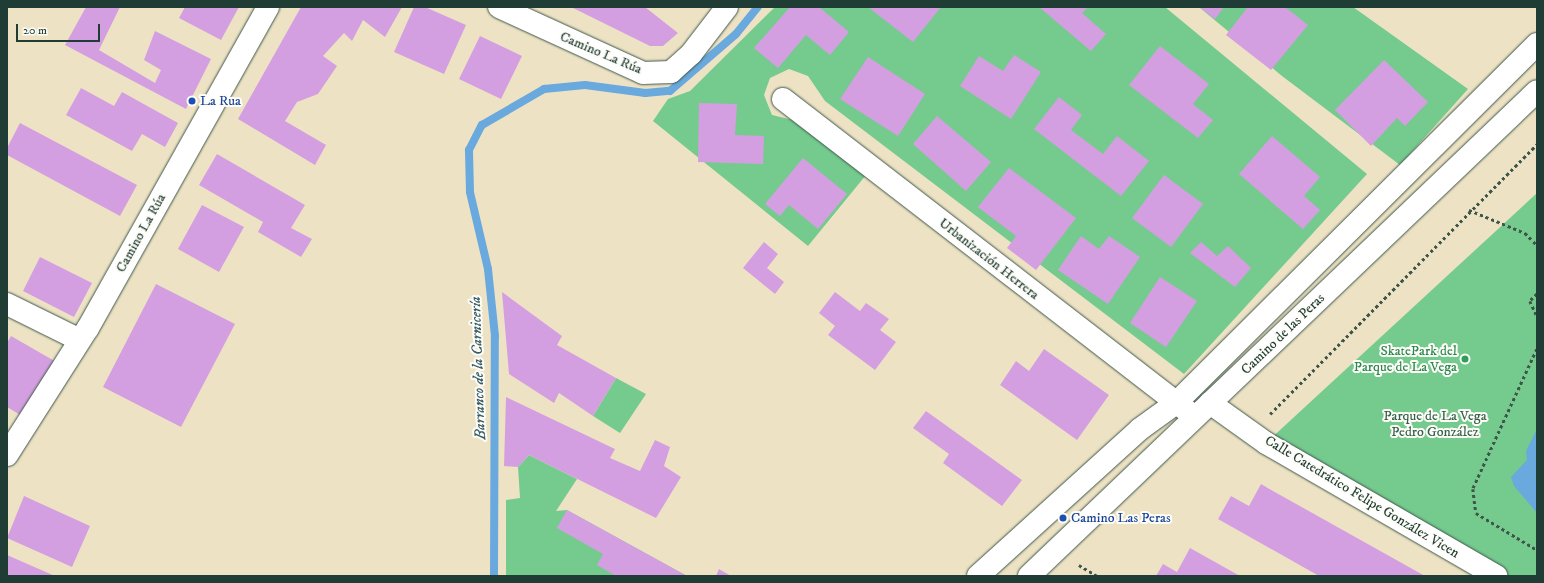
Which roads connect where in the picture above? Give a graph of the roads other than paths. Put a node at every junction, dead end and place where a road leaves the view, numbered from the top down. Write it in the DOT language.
graph roads {
  1 [pos="268,7"];
  2 [pos="726,7"];
  3 [pos="504,8"];
  4 [pos="1537,44"];
  5 [pos="1537,91"];
  6 [pos="783,99"];
  7 [pos="7,304"];
  8 [pos="80,340"];
  9 [pos="1176,403"];
  10 [pos="1210,403"];
  11 [pos="1195,417"];
  12 [pos="7,456"];
  13 [pos="978,576"];
  14 [pos="1029,576"];
  15 [pos="1496,576"];
  1 -- 8 [label="street, Camino La Rúa"];
  2 -- 3 [label="street, Camino La Rúa"];
  4 -- 9 [label="street"];
  5 -- 10 [label="street, Camino de las Peras"];
  6 -- 9 [label="street, Urbanización Herrera"];
  7 -- 8 [label="street"];
  8 -- 12 [label="street, Camino La Rúa"];
  9 -- 11 [label="street, Urbanización Herrera"];
  9 -- 13 [label="street"];
  10 -- 11 [label="street, Camino de las Peras"];
  10 -- 15 [label="street, Calle Catedrático Felipe González Vicen"];
  11 -- 14 [label="street, Camino de las Peras"];
}
